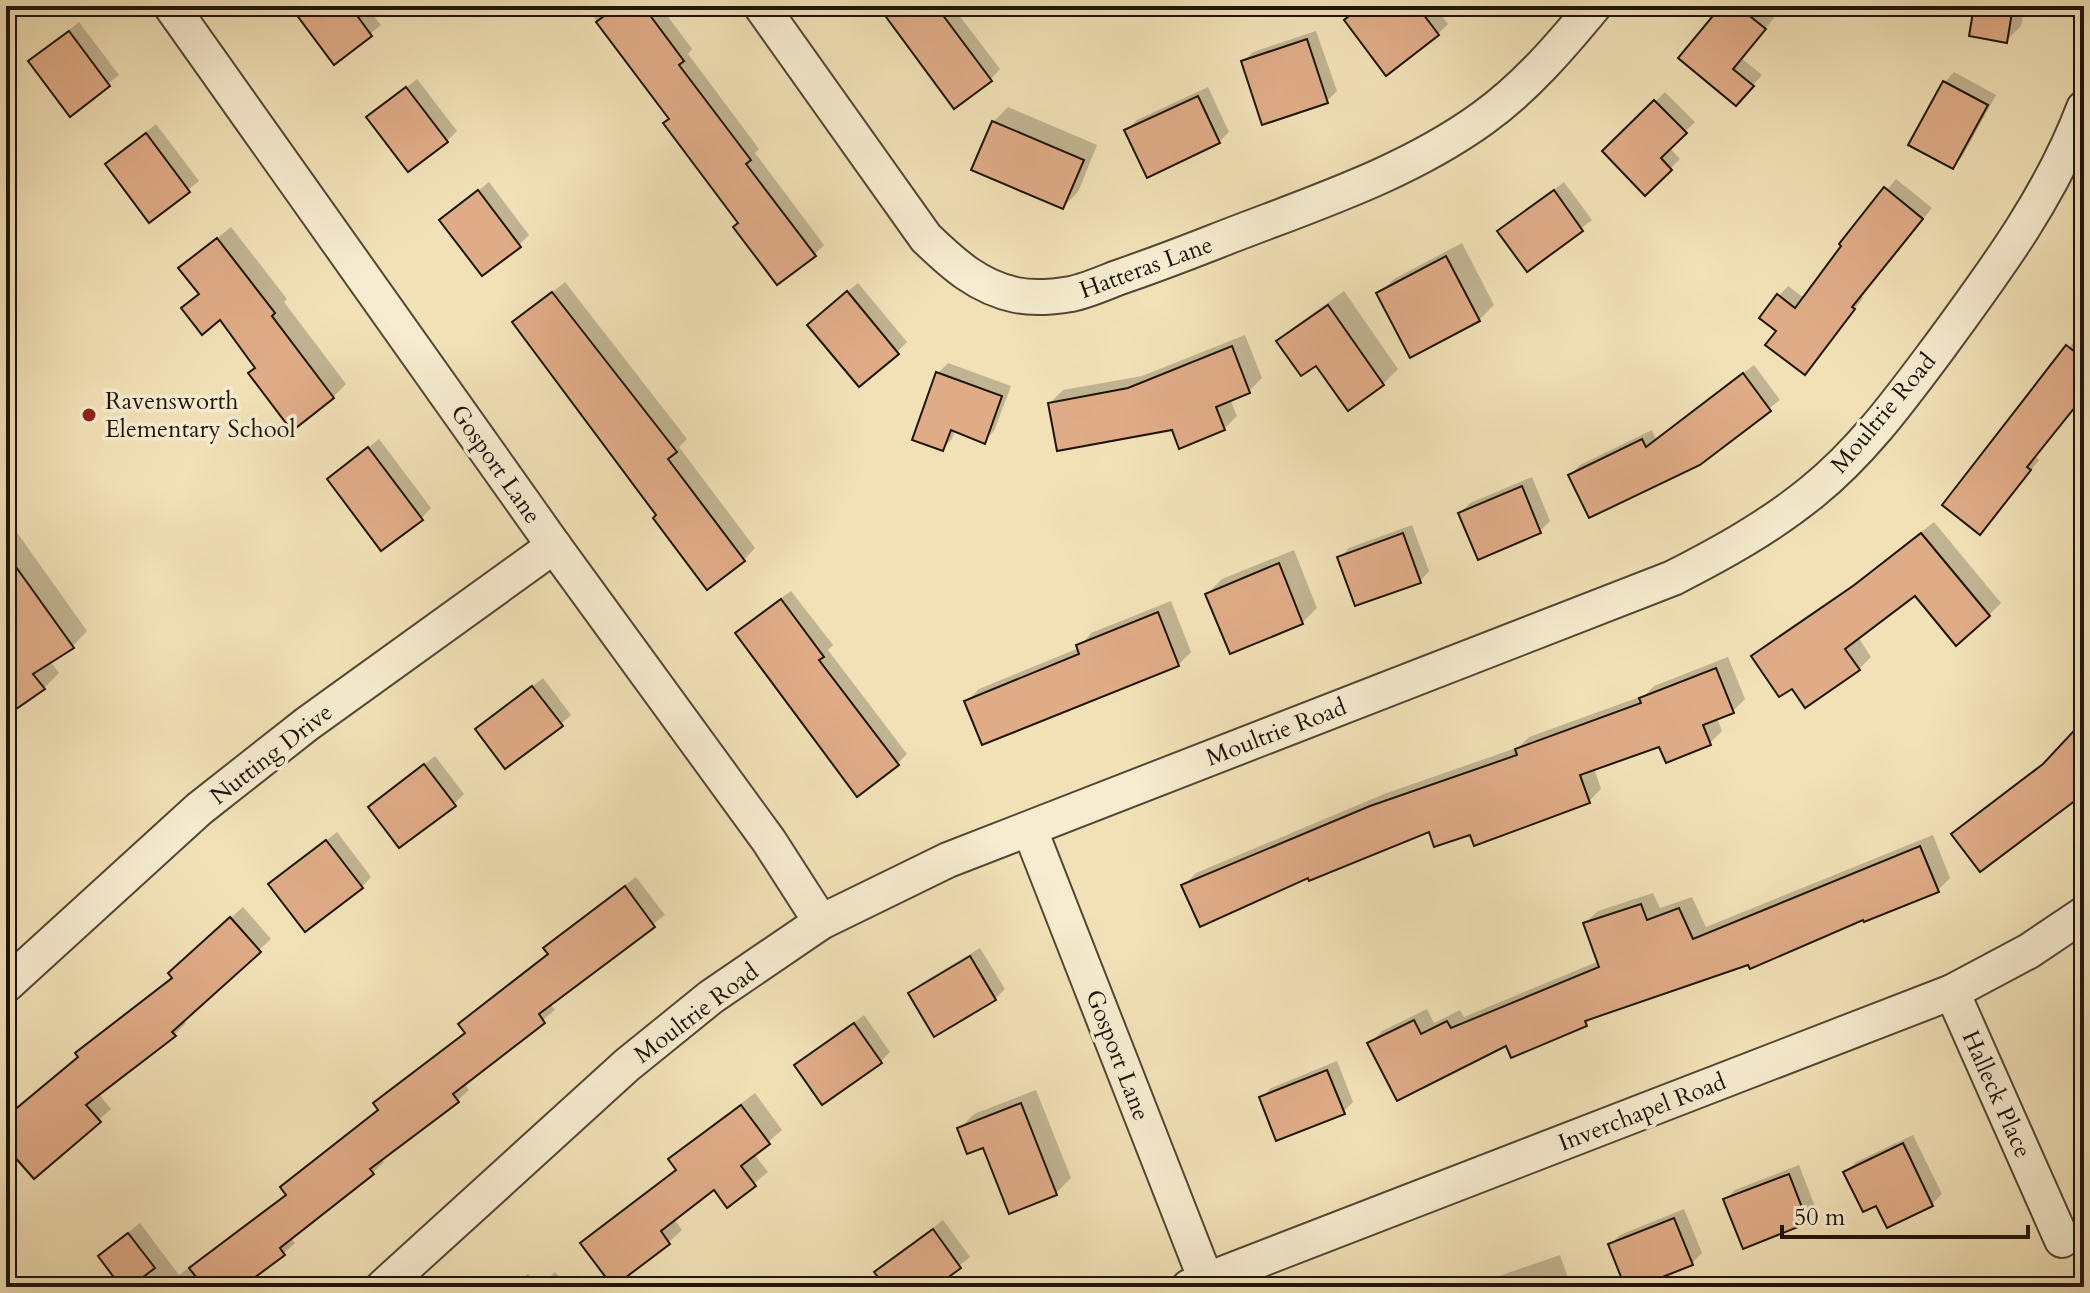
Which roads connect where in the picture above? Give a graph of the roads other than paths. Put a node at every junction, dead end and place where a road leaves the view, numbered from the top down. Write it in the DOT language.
graph roads {
  1 [pos="171,6"];
  2 [pos="761,6"];
  3 [pos="1594,6"];
  4 [pos="2084,108"];
  5 [pos="554,546"];
  6 [pos="1030,830"];
  7 [pos="2084,914"];
  8 [pos="821,922"];
  9 [pos="6,985"];
  10 [pos="1952,992"];
  11 [pos="2062,1240"];
  12 [pos="1197,1284"];
  13 [pos="383,1287"];
  1 -- 5 [label="street, Gosport Lane"];
  2 -- 3 [label="street, Hatteras Lane"];
  4 -- 6 [label="street, Moultrie Road"];
  5 -- 8 [label="street, Gosport Lane"];
  5 -- 9 [label="street, Nutting Drive"];
  6 -- 8 [label="street, Moultrie Road"];
  6 -- 12 [label="street, Gosport Lane"];
  7 -- 10 [label="street, Inverchapel Road"];
  8 -- 13 [label="street, Moultrie Road"];
  10 -- 11 [label="street, Halleck Place"];
  10 -- 12 [label="street, Inverchapel Road"];
}
